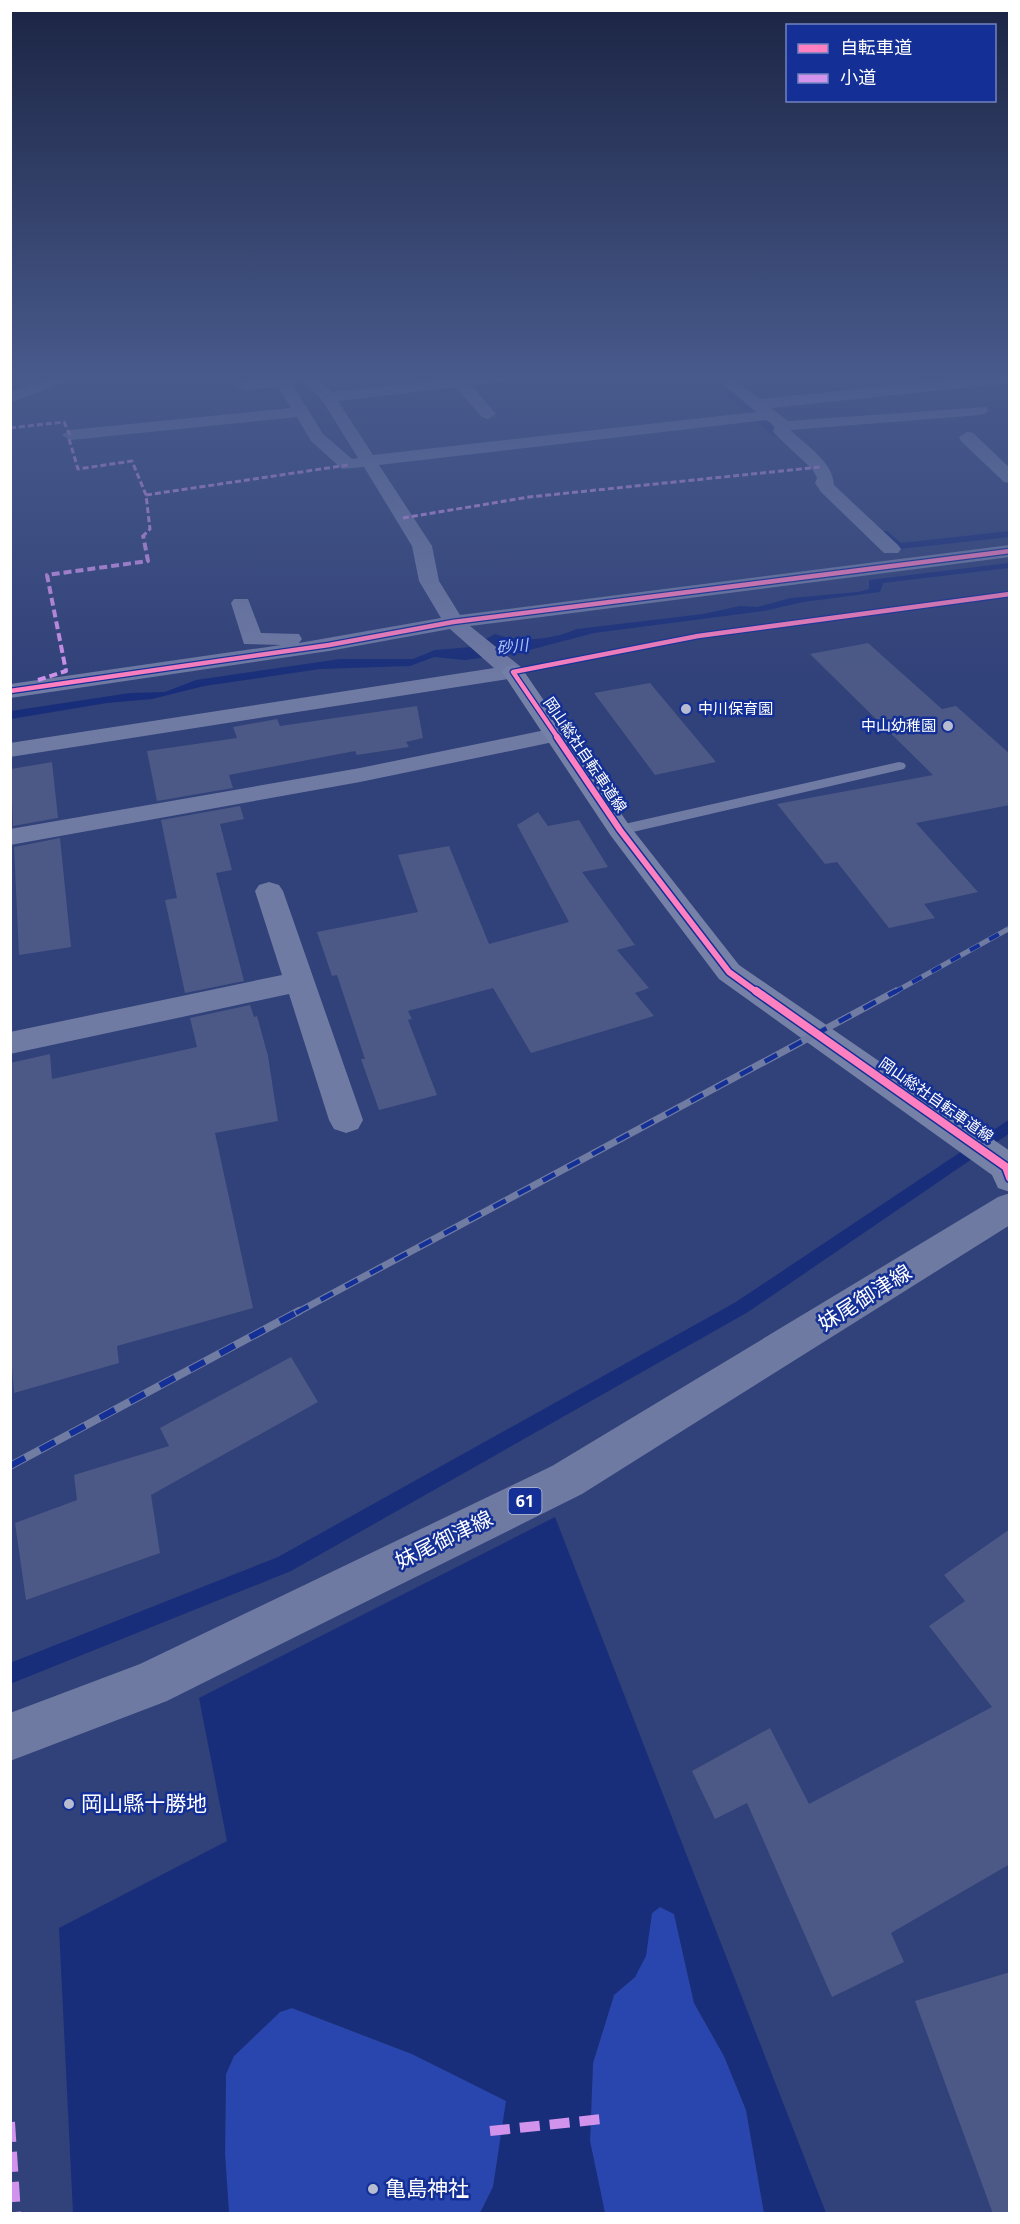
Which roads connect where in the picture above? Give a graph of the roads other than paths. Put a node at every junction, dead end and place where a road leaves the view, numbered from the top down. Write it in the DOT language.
graph roads {
  1 [pos="381,480"];
  2 [pos="825,480"];
  3 [pos="1010,542"];
  4 [pos="891,549"];
  5 [pos="1010,551"];
  6 [pos="956,553"];
  7 [pos="977,554"];
  8 [pos="777,579"];
  9 [pos="241,603"];
  10 [pos="455,625"];
  11 [pos="399,632"];
  12 [pos="509,669"];
  13 [pos="10,691"];
  14 [pos="555,735"];
  15 [pos="10,750"];
  16 [pos="899,766"];
  17 [pos="620,830"];
  18 [pos="10,837"];
  19 [pos="269,891"];
  20 [pos="300,982"];
  21 [pos="10,1043"];
  22 [pos="346,1120"];
  23 [pos="1008,1184"];
  24 [pos="10,1737"];
  1 -- 10 [label="street"];
  2 -- 4 [label="street"];
  3 -- 6 [label="street"];
  4 -- 6 [label="street"];
  4 -- 8 [label="street"];
  5 -- 7 [label="street"];
  6 -- 7 [label="street"];
  7 -- 8 [label="street"];
  8 -- 10 [label="street"];
  9 -- 11 [label="street"];
  10 -- 11 [label="street"];
  10 -- 12 [label="street"];
  11 -- 13 [label="street"];
  12 -- 14 [label="main road, 岡山総社自転車道線"];
  12 -- 15 [label="street"];
  14 -- 17 [label="main road, 岡山総社自転車道線"];
  14 -- 18 [label="street"];
  16 -- 17 [label="lane"];
  17 -- 23 [label="main road, 岡山総社自転車道線"];
  19 -- 20 [label="street"];
  20 -- 21 [label="street"];
  20 -- 22 [label="street"];
  23 -- 24 [label="main road, 妹尾御津線 / 61"];
}
